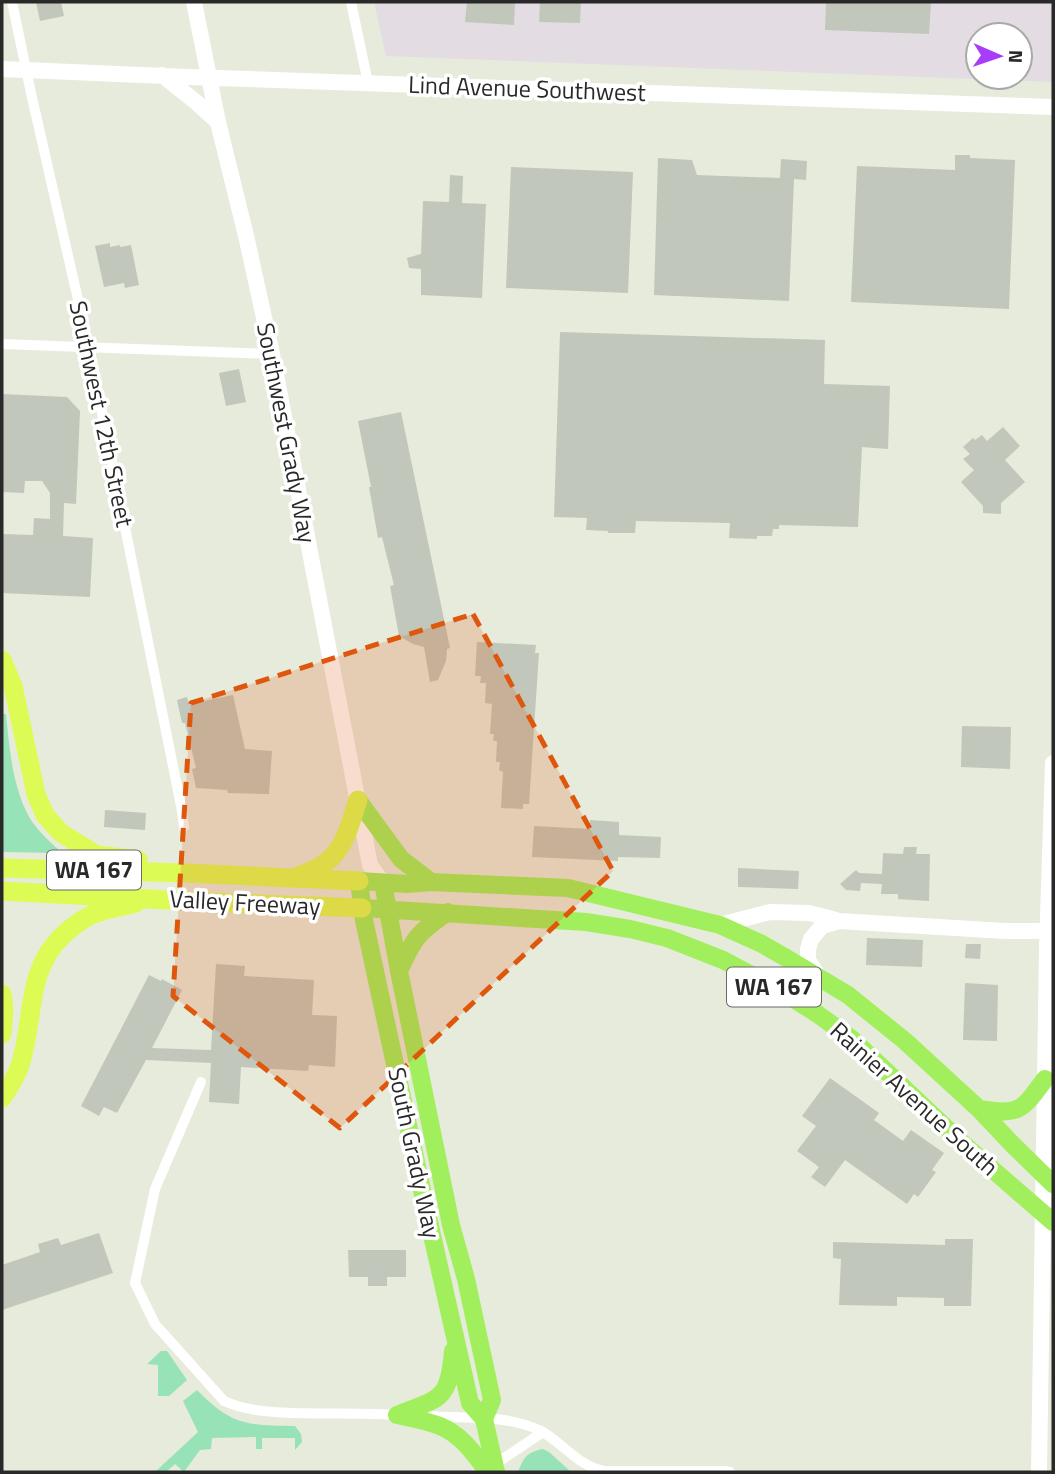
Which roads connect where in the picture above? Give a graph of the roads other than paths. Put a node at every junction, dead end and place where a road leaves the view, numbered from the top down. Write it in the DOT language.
graph roads {
  1 [pos="12,2"];
  2 [pos="194,2"];
  3 [pos="351,2"];
  4 [pos="2,69"];
  5 [pos="26,70"];
  6 [pos="162,75"];
  7 [pos="209,77"];
  8 [pos="368,83"];
  9 [pos="1053,107"];
  10 [pos="218,122"];
  11 [pos="2,344"];
  12 [pos="89,348"];
  13 [pos="272,354"];
  14 [pos="2,660"];
  15 [pos="1053,763"];
  16 [pos="358,800"];
  17 [pos="184,827"];
  18 [pos="2,868"];
  19 [pos="186,873"];
  20 [pos="364,873"];
  21 [pos="293,878"];
  22 [pos="431,881"];
  23 [pos="383,883"];
  24 [pos="2,891"];
  25 [pos="154,898"];
  26 [pos="362,908"];
  27 [pos="387,909"];
  28 [pos="448,912"];
  29 [pos="839,921"];
  30 [pos="720,925"];
  31 [pos="1050,931"];
  32 [pos="399,971"];
  33 [pos="820,977"];
  34 [pos="2,994"];
  35 [pos="2,1034"];
  36 [pos="1045,1079"];
  37 [pos="201,1082"];
  38 [pos="2,1098"];
  39 [pos="979,1109"];
  40 [pos="1049,1180"];
  41 [pos="1048,1218"];
  42 [pos="1053,1265"];
  43 [pos="1041,1281"];
  44 [pos="454,1330"];
  45 [pos="397,1415"];
  46 [pos="484,1419"];
  47 [pos="543,1432"];
  48 [pos="493,1470"];
  49 [pos="730,1472"];
  50 [pos="1039,1472"];
  1 -- 5 [label="street, Southwest 12th Street"];
  2 -- 7 [label="street, Southwest Grady Way"];
  3 -- 8 [label="street"];
  4 -- 5 [label="street, Lind Avenue Southwest"];
  5 -- 6 [label="street, Lind Avenue Southwest"];
  5 -- 12 [label="street, Southwest 12th Street"];
  6 -- 7 [label="street, Lind Avenue Southwest"];
  6 -- 10 [label="street"];
  7 -- 8 [label="street, Lind Avenue Southwest"];
  7 -- 10 [label="street, Southwest Grady Way"];
  8 -- 9 [label="street, Lind Avenue Southwest"];
  10 -- 13 [label="street, Southwest Grady Way"];
  11 -- 12 [label="street"];
  12 -- 13 [label="street"];
  12 -- 17 [label="street, Southwest 12th Street"];
  13 -- 16 [label="street, Southwest Grady Way"];
  14 -- 19 [label="highway"];
  15 -- 31 [label="street"];
  16 -- 20 [label="street, Southwest Grady Way"];
  16 -- 21 [label="highway"];
  16 -- 22 [label="main road"];
  18 -- 19 [label="highway, Valley Freeway / WA 167"];
  19 -- 21 [label="highway, Valley Freeway"];
  20 -- 21 [label="highway, Valley Freeway / WA 167"];
  20 -- 23 [label="main road, Rainier Avenue South / WA 167"];
  20 -- 26 [label="main road, South Grady Way"];
  22 -- 23 [label="main road, Rainier Avenue South / WA 167"];
  22 -- 30 [label="main road, Rainier Avenue South / WA 167"];
  23 -- 27 [label="main road, South Grady Way"];
  24 -- 25 [label="highway, Valley Freeway / WA 167"];
  25 -- 26 [label="highway, Valley Freeway / WA 167"];
  25 -- 38 [label="highway"];
  26 -- 27 [label="main road, Rainier Avenue South / WA 167"];
  26 -- 44 [label="main road, South Grady Way"];
  27 -- 28 [label="main road, Rainier Avenue South / WA 167"];
  27 -- 32 [label="main road, South Grady Way"];
  28 -- 32 [label="main road"];
  28 -- 41 [label="main road, Rainier Avenue South / WA 167"];
  29 -- 30 [label="street"];
  29 -- 31 [label="street"];
  29 -- 33 [label="street"];
  30 -- 33 [label="main road, Rainier Avenue South / WA 167"];
  31 -- 36 [label="street"];
  32 -- 46 [label="main road, South Grady Way"];
  33 -- 39 [label="main road, Rainier Avenue South / WA 167"];
  34 -- 35 [label="highway"];
  36 -- 39 [label="main road"];
  36 -- 40 [label="street"];
  37 -- 45 [label="street"];
  39 -- 40 [label="main road, Rainier Avenue South / WA 167"];
  40 -- 41 [label="street"];
  41 -- 43 [label="street"];
  42 -- 43 [label="street"];
  43 -- 50 [label="street"];
  44 -- 45 [label="main road"];
  44 -- 46 [label="main road, South Grady Way"];
  45 -- 46 [label="street"];
  45 -- 48 [label="main road"];
  46 -- 47 [label="street"];
  46 -- 48 [label="main road, South Grady Way"];
  47 -- 48 [label="street"];
  47 -- 49 [label="street"];
}
